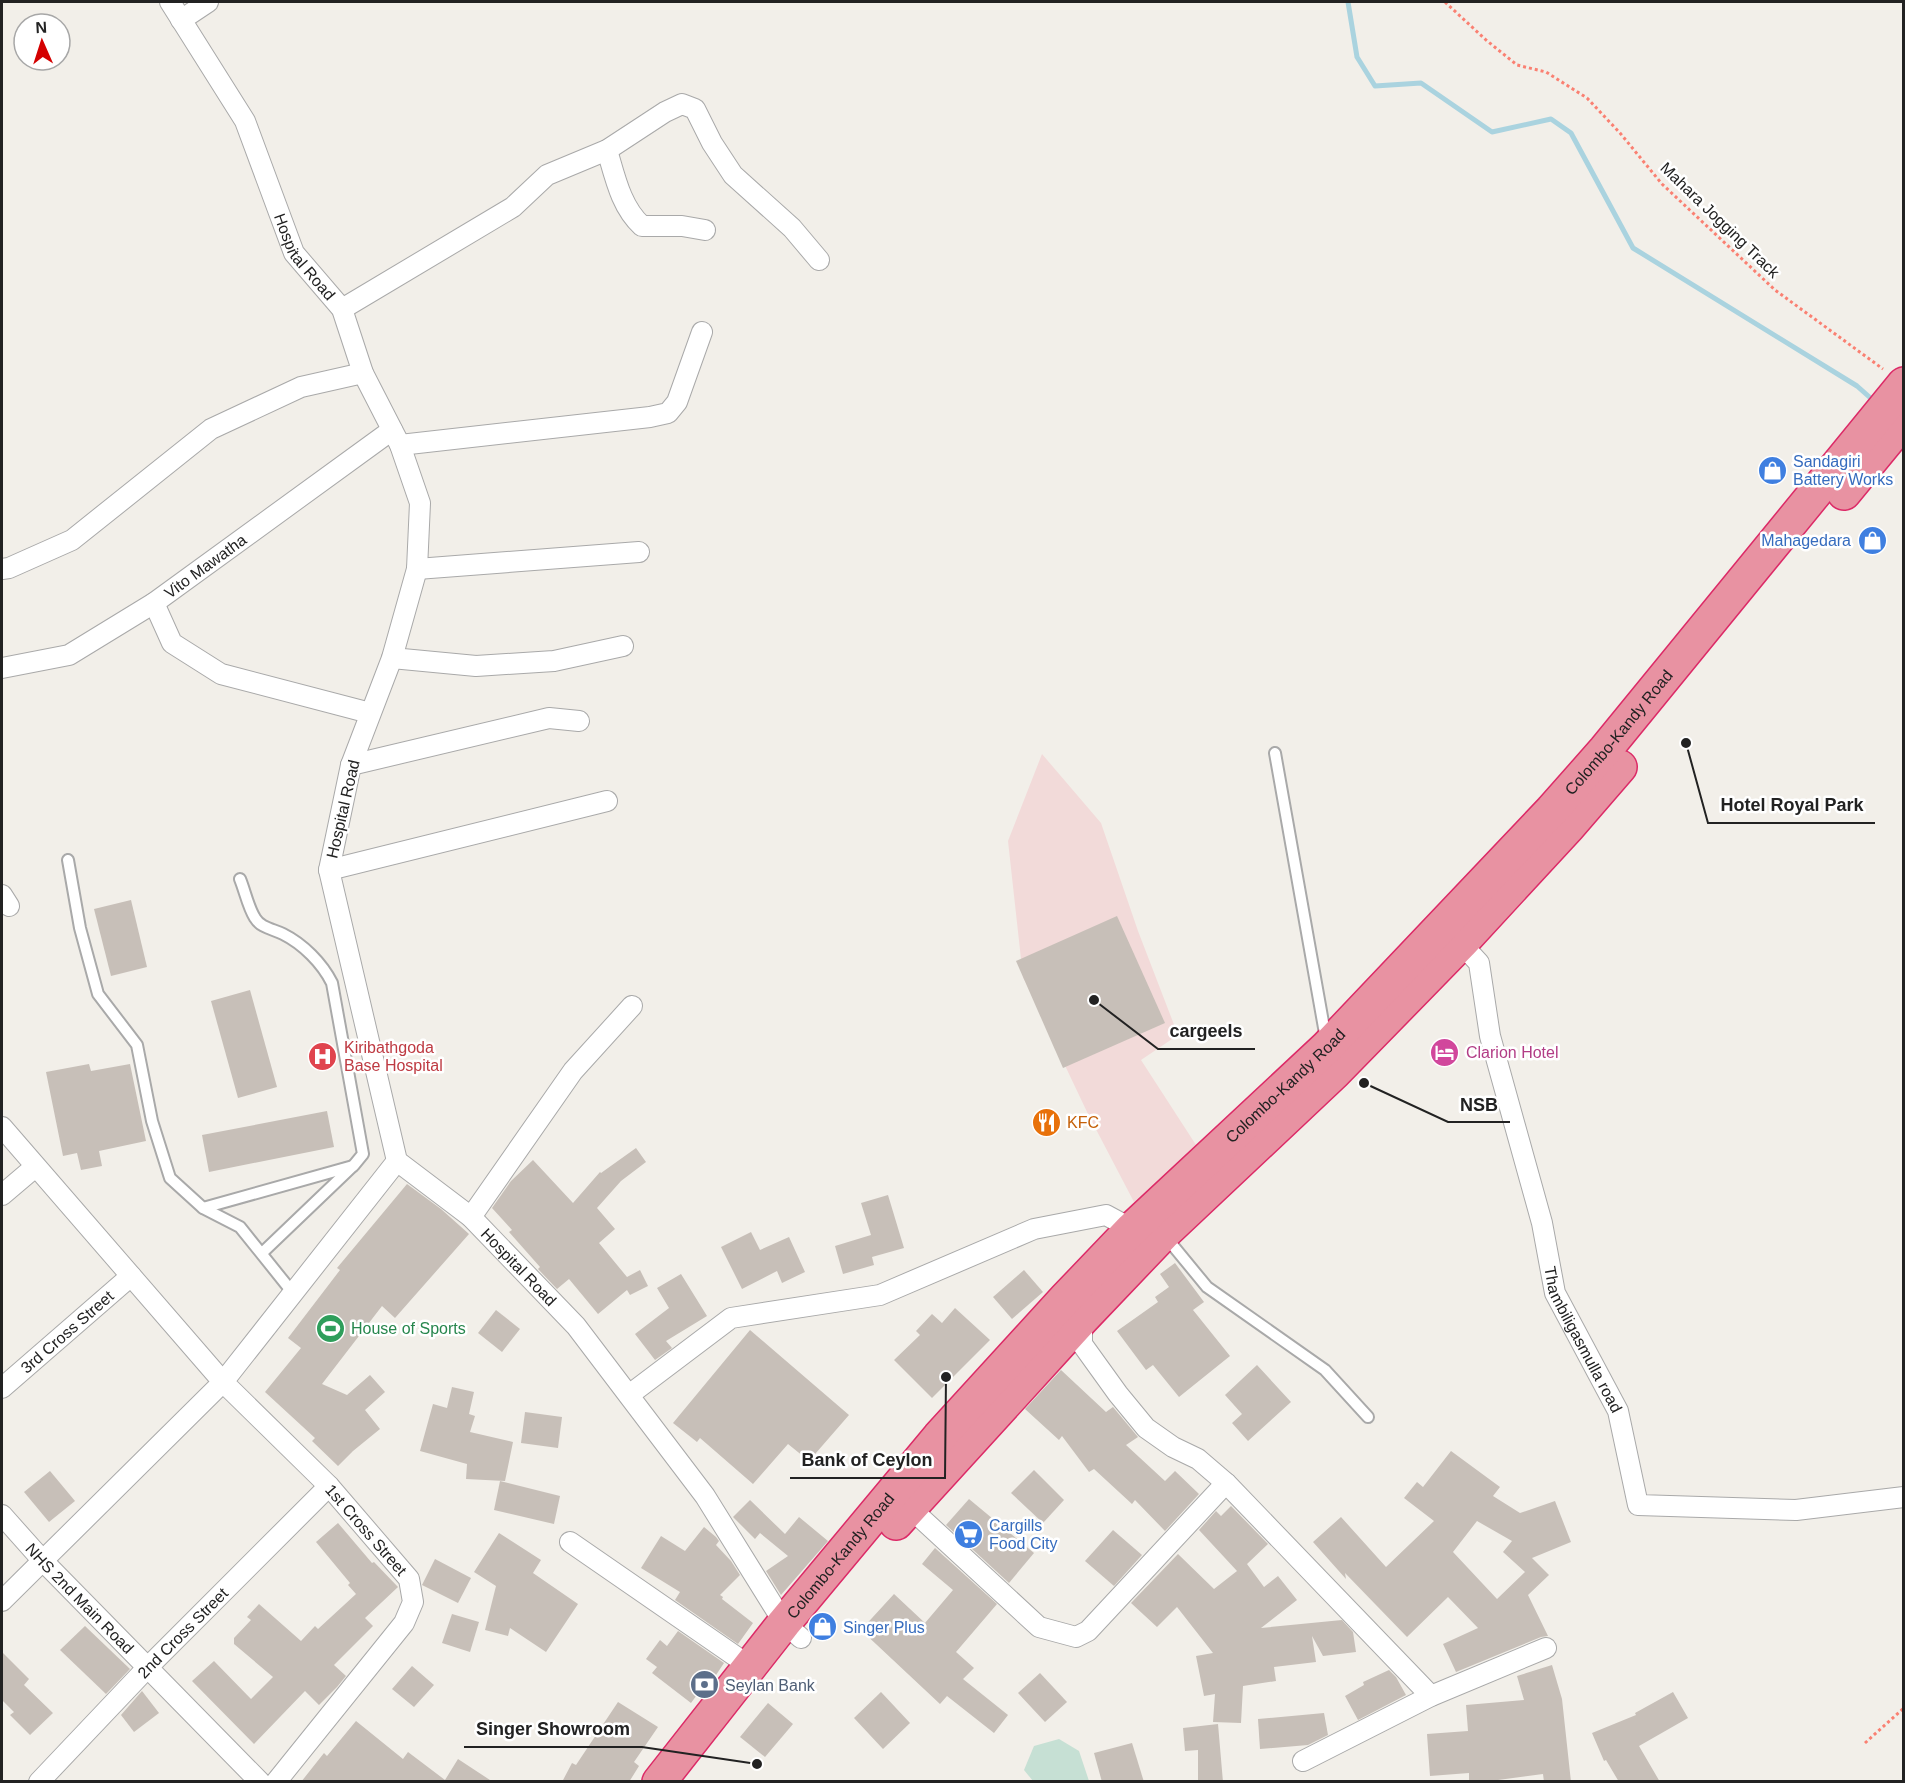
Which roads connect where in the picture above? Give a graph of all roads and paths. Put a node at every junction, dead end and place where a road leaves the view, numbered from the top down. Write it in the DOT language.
graph roads {
  1 [pos="170,2"];
  2 [pos="208,2"];
  3 [pos="1445,2"];
  4 [pos="181,20"];
  5 [pos="607,150"];
  6 [pos="705,230"];
  7 [pos="819,260"];
  8 [pos="342,309"];
  9 [pos="702,332"];
  10 [pos="363,373"];
  11 [pos="1898,391"];
  12 [pos="396,437"];
  13 [pos="639,552"];
  14 [pos="2,569"];
  15 [pos="417,569"];
  16 [pos="154,603"];
  17 [pos="623,646"];
  18 [pos="392,658"];
  19 [pos="2,668"];
  20 [pos="370,713"];
  21 [pos="579,721"];
  22 [pos="1275,753"];
  23 [pos="351,765"];
  24 [pos="607,801"];
  25 [pos="68,860"];
  26 [pos="329,870"];
  27 [pos="240,879"];
  28 [pos="1452,934"];
  29 [pos="632,1006"];
  30 [pos="1327,1047"];
  31 [pos="2,1127"];
  32 [pos="398,1161"];
  33 [pos="354,1166"];
  34 [pos="35,1167"];
  35 [pos="2,1195"];
  36 [pos="203,1208"];
  37 [pos="471,1217"];
  38 [pos="1132,1229"];
  39 [pos="1163,1233"];
  40 [pos="262,1253"];
  41 [pos="131,1276"];
  42 [pos="293,1293"];
  43 [pos="1074,1309"];
  44 [pos="223,1382"];
  45 [pos="2,1388"];
  46 [pos="629,1395"];
  47 [pos="1368,1417"];
  48 [pos="1227,1483"];
  49 [pos="329,1486"];
  50 [pos="1904,1497"];
  51 [pos="909,1507"];
  52 [pos="2,1515"];
  53 [pos="570,1542"];
  54 [pos="43,1561"];
  55 [pos="2,1601"];
  56 [pos="793,1631"];
  57 [pos="1546,1648"];
  58 [pos="148,1666"];
  59 [pos="751,1667"];
  60 [pos="1431,1696"];
  61 [pos="1904,1708"];
  62 [pos="1864,1743"];
  63 [pos="1303,1761"];
  64 [pos="39,1782"];
  65 [pos="260,1782"];
  66 [pos="276,1782"];
  67 [pos="659,1782"];
  68 [pos="687,1782"];
  1 -- 4 [label="street, Hospital Road"];
  2 -- 4 [label="street"];
  3 -- 11 [label="path, Mahara Jogging Track"];
  4 -- 8 [label="street, Hospital Road"];
  5 -- 6 [label="street"];
  5 -- 7 [label="street"];
  5 -- 8 [label="street"];
  8 -- 10 [label="street, Hospital Road"];
  9 -- 12 [label="street"];
  10 -- 12 [label="street, Hospital Road"];
  10 -- 14 [label="street"];
  11 -- 28 [label="highway, Colombo-Kandy Road"];
  12 -- 15 [label="street, Hospital Road"];
  12 -- 16 [label="street, Vito Mawatha"];
  13 -- 15 [label="street"];
  15 -- 18 [label="street, Hospital Road"];
  16 -- 19 [label="street, Vito Mawatha"];
  16 -- 20 [label="street"];
  17 -- 18 [label="street"];
  18 -- 20 [label="street, Hospital Road"];
  20 -- 23 [label="street, Hospital Road"];
  21 -- 23 [label="street"];
  22 -- 30 [label="lane"];
  23 -- 26 [label="street, Hospital Road"];
  24 -- 26 [label="street"];
  25 -- 36 [label="lane"];
  26 -- 32 [label="street, Hospital Road"];
  27 -- 33 [label="lane"];
  28 -- 30 [label="highway, Colombo-Kandy Road"];
  28 -- 39 [label="highway, Colombo-Kandy Road"];
  28 -- 50 [label="street, Thambiligasmulla road"];
  29 -- 37 [label="street"];
  30 -- 38 [label="highway, Colombo-Kandy Road"];
  31 -- 34 [label="street, 1st Cross Street"];
  32 -- 37 [label="street, Hospital Road"];
  32 -- 42 [label="street"];
  33 -- 36 [label="lane"];
  33 -- 40 [label="lane"];
  34 -- 35 [label="street"];
  34 -- 41 [label="street, 1st Cross Street"];
  36 -- 40 [label="lane"];
  37 -- 46 [label="street, Hospital Road"];
  38 -- 43 [label="highway, Colombo-Kandy Road"];
  38 -- 46 [label="street"];
  39 -- 43 [label="highway, Colombo-Kandy Road"];
  39 -- 47 [label="lane"];
  40 -- 42 [label="lane"];
  41 -- 44 [label="street, 1st Cross Street"];
  41 -- 45 [label="street, 3rd Cross Street"];
  42 -- 44 [label="street"];
  43 -- 48 [label="street"];
  43 -- 51 [label="highway, Colombo-Kandy Road"];
  43 -- 56 [label="highway, Colombo-Kandy Road"];
  44 -- 49 [label="street, 1st Cross Street"];
  44 -- 54 [label="street"];
  46 -- 56 [label="street, Hospital Road"];
  48 -- 51 [label="street"];
  48 -- 60 [label="street"];
  49 -- 58 [label="street, 2nd Cross Street"];
  49 -- 66 [label="street, 1st Cross Street"];
  51 -- 56 [label="highway, Colombo-Kandy Road"];
  52 -- 54 [label="street, NHS 2nd Main Road"];
  53 -- 59 [label="street"];
  54 -- 55 [label="street"];
  54 -- 58 [label="street, NHS 2nd Main Road"];
  56 -- 59 [label="highway, Colombo-Kandy Road"];
  56 -- 68 [label="highway, Colombo-Kandy Road"];
  57 -- 60 [label="street"];
  58 -- 64 [label="street, 2nd Cross Street"];
  58 -- 65 [label="street, NHS 2nd Main Road"];
  59 -- 67 [label="highway, Colombo-Kandy Road"];
  60 -- 63 [label="street"];
  61 -- 62 [label="path"];
}
